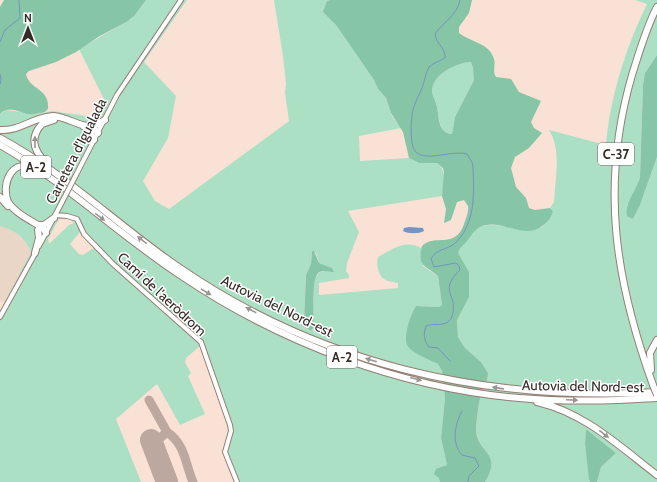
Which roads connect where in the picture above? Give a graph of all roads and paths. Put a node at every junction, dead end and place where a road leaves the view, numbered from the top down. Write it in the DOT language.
graph roads {
  1 [pos="181,0"];
  2 [pos="657,7"];
  3 [pos="65,119"];
  4 [pos="105,120"];
  5 [pos="90,128"];
  6 [pos="0,130"];
  7 [pos="98,132"];
  8 [pos="0,138"];
  9 [pos="94,140"];
  10 [pos="0,145"];
  11 [pos="56,172"];
  12 [pos="69,193"];
  13 [pos="0,197"];
  14 [pos="54,217"];
  15 [pos="38,228"];
  16 [pos="46,233"];
  17 [pos="34,253"];
  18 [pos="0,317"];
  19 [pos="657,340"];
  20 [pos="655,389"];
  21 [pos="518,398"];
  22 [pos="657,398"];
  23 [pos="657,475"];
  24 [pos="237,482"];
  1 -- 4 [label="street, Carretera d'Igualada"];
  2 -- 20 [label="highway, C-37"];
  3 -- 5 [label="highway"];
  3 -- 6 [label="highway"];
  11 -- 3 [label="highway, one-way"];
  4 -- 5 [label="highway"];
  4 -- 7 [label="street, Carretera d'Igualada"];
  5 -- 7 [label="highway"];
  5 -- 9 [label="highway"];
  7 -- 9 [label="street, Carretera d'Igualada"];
  8 -- 11 [label="highway, Autovia del Nord-est / A-2"];
  9 -- 14 [label="street, Carretera d'Igualada, bridge"];
  10 -- 12 [label="highway, Autovia del Nord-est / A-2"];
  20 -- 11 [label="highway, Autovia del Nord-est / A-2, one-way"];
  12 -- 15 [label="highway"];
  12 -- 21 [label="highway, Autovia del Nord-est / A-2, one-way"];
  13 -- 15 [label="highway"];
  14 -- 15 [label="highway"];
  14 -- 16 [label="street, Carretera d'Igualada"];
  14 -- 24 [label="street, Camí de l'aeròdrom"];
  15 -- 16 [label="highway"];
  15 -- 17 [label="highway"];
  16 -- 17 [label="street, Carretera d'Igualada"];
  17 -- 18 [label="street, Carretera d'Igualada"];
  19 -- 20 [label="highway"];
  21 -- 22 [label="highway, Autovia del Nord-est / A-2, one-way"];
  21 -- 23 [label="highway, one-way"];
}
